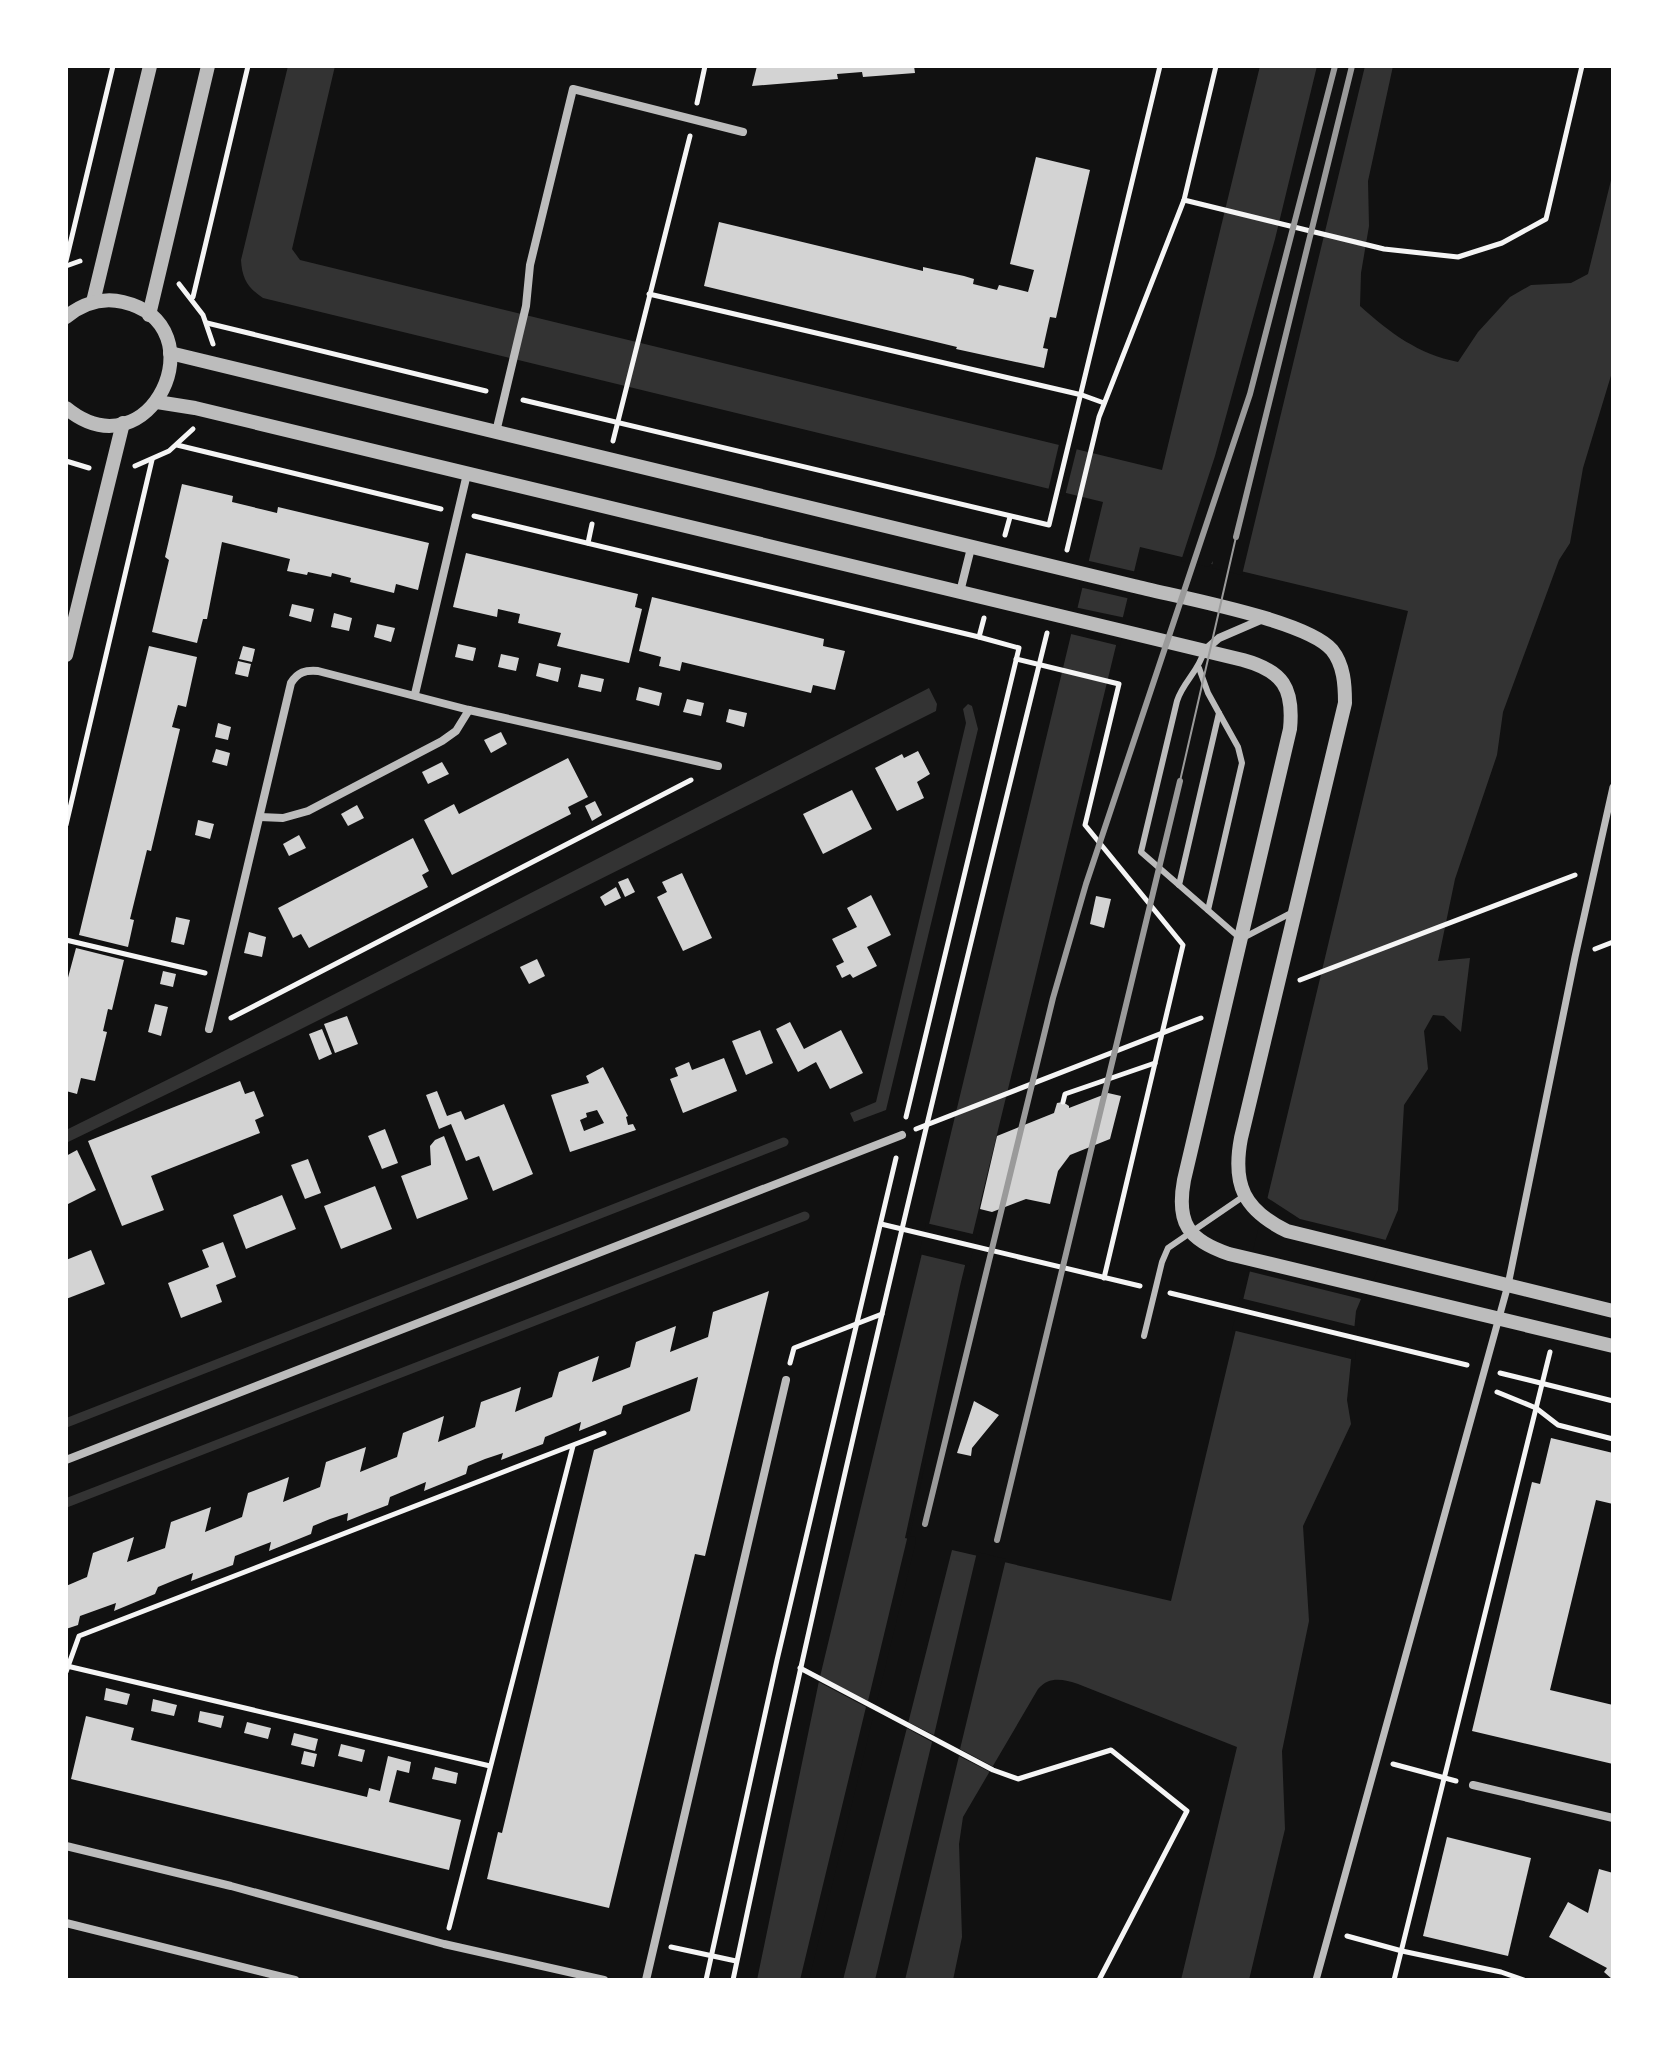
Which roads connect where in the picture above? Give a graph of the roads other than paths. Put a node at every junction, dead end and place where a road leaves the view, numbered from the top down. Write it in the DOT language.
graph roads {
  1 [pos="150,66"];
  2 [pos="208,66"];
  3 [pos="743,132"];
  4 [pos="93,302"];
  5 [pos="149,315"];
  6 [pos="66,317"];
  7 [pos="170,353"];
  8 [pos="157,402"];
  9 [pos="66,408"];
  10 [pos="123,423"];
  11 [pos="495,433"];
  12 [pos="467,474"];
  13 [pos="971,548"];
  14 [pos="960,593"];
  15 [pos="1264,619"];
  16 [pos="1204,651"];
  17 [pos="66,655"];
  18 [pos="1199,668"];
  19 [pos="415,694"];
  20 [pos="469,710"];
  21 [pos="1219,713"];
  22 [pos="718,766"];
  23 [pos="1613,787"];
  24 [pos="260,817"];
  25 [pos="1179,885"];
  26 [pos="1208,910"];
  27 [pos="1296,910"];
  28 [pos="1241,939"];
  29 [pos="209,1029"];
  30 [pos="902,1135"];
  31 [pos="1244,1196"];
  32 [pos="1190,1232"];
  33 [pos="1508,1285"];
  34 [pos="1613,1311"];
  35 [pos="1499,1319"];
  36 [pos="1144,1336"];
  37 [pos="1613,1346"];
  38 [pos="786,1380"];
  39 [pos="66,1460"];
  40 [pos="1473,1785"];
  41 [pos="1613,1818"];
  42 [pos="66,1846"];
  43 [pos="66,1923"];
  44 [pos="295,1980"];
  45 [pos="604,1980"];
  46 [pos="646,1980"];
  47 [pos="1316,1980"];
  1 -- 4 [label="street"];
  2 -- 5 [label="street"];
  3 -- 11 [label="street"];
  4 -- 5 [label="street"];
  4 -- 6 [label="street"];
  5 -- 7 [label="street"];
  7 -- 8 [label="street"];
  7 -- 11 [label="street"];
  8 -- 10 [label="street"];
  8 -- 12 [label="street"];
  9 -- 10 [label="street"];
  10 -- 17 [label="street"];
  11 -- 13 [label="street"];
  12 -- 14 [label="street"];
  12 -- 19 [label="street"];
  13 -- 14 [label="street"];
  13 -- 15 [label="street"];
  14 -- 16 [label="street"];
  15 -- 16 [label="street"];
  15 -- 27 [label="street"];
  16 -- 18 [label="lane"];
  16 -- 28 [label="street"];
  18 -- 21 [label="lane"];
  18 -- 25 [label="lane"];
  19 -- 20 [label="street"];
  19 -- 24 [label="street"];
  20 -- 22 [label="street"];
  20 -- 24 [label="street"];
  21 -- 25 [label="lane"];
  21 -- 26 [label="lane"];
  23 -- 33 [label="street"];
  24 -- 29 [label="street"];
  25 -- 26 [label="lane"];
  26 -- 28 [label="lane"];
  27 -- 28 [label="lane"];
  27 -- 31 [label="street"];
  28 -- 32 [label="street"];
  30 -- 39 [label="street"];
  31 -- 32 [label="lane"];
  31 -- 33 [label="street"];
  32 -- 35 [label="street"];
  32 -- 36 [label="lane"];
  33 -- 34 [label="street"];
  33 -- 35 [label="street"];
  35 -- 37 [label="street"];
  35 -- 47 [label="street"];
  38 -- 46 [label="street"];
  40 -- 41 [label="street"];
  42 -- 45 [label="street"];
  43 -- 44 [label="street"];
}
